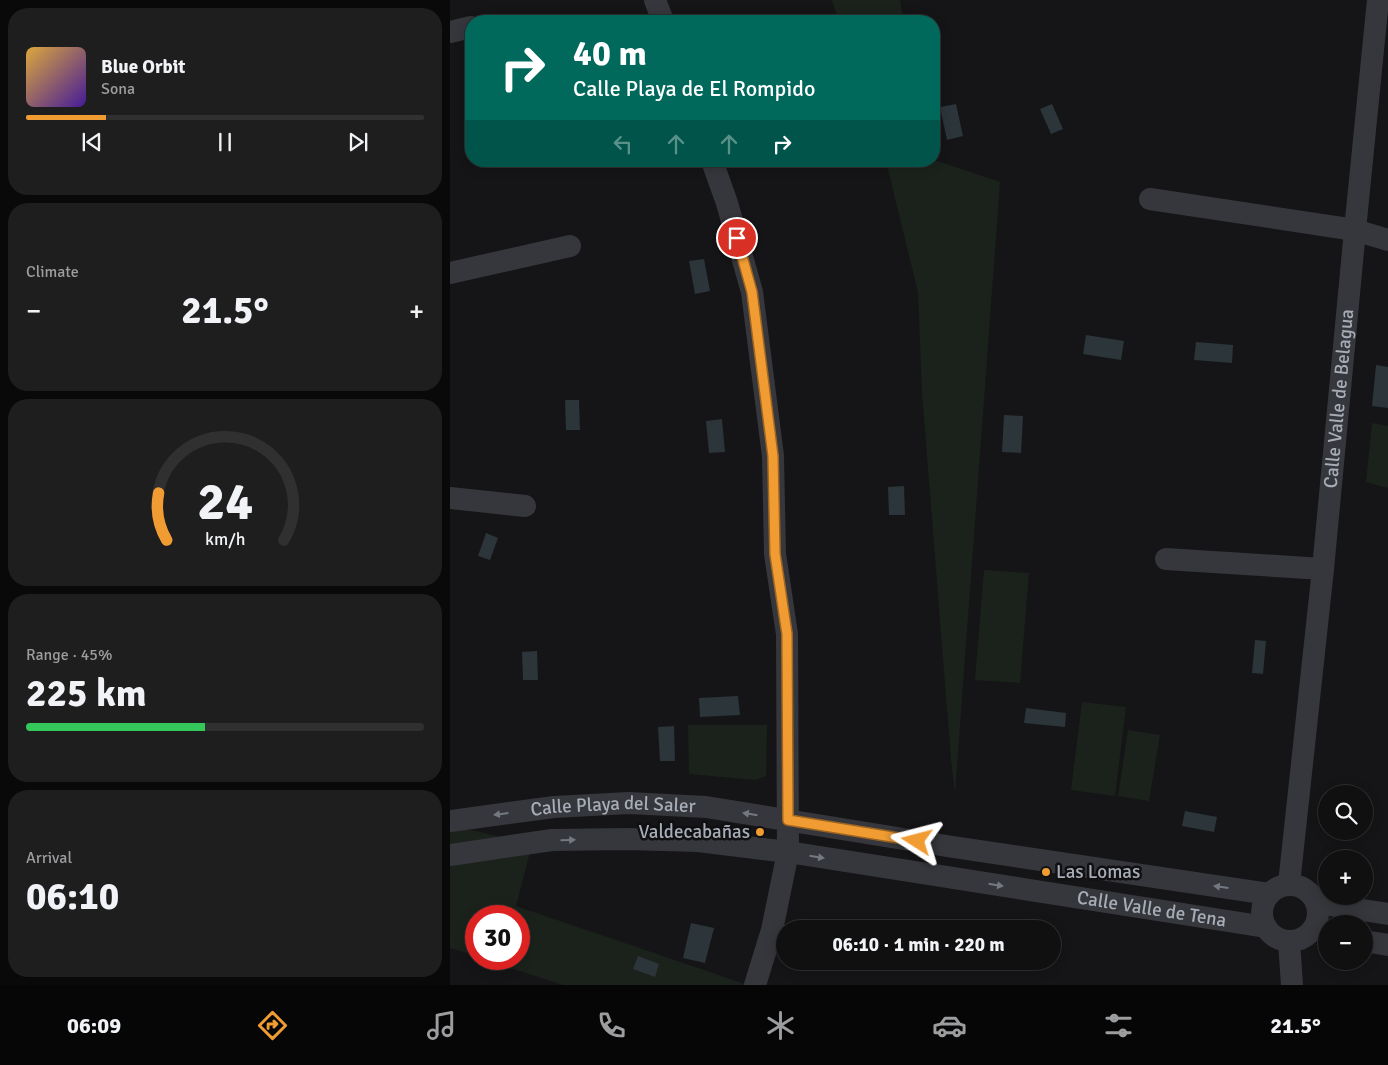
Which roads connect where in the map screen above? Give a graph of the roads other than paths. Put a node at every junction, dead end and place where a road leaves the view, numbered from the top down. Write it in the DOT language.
graph roads {
  1 [pos="655,0"];
  2 [pos="1378,0"];
  3 [pos="661,15"];
  4 [pos="465,28"];
  5 [pos="450,32"];
  6 [pos="714,167"];
  7 [pos="1150,199"];
  8 [pos="1355,230"];
  9 [pos="1388,240"];
  10 [pos="570,246"];
  11 [pos="450,273"];
  12 [pos="450,498"];
  13 [pos="525,506"];
  14 [pos="1166,559"];
  15 [pos="1323,569"];
  16 [pos="788,820"];
  17 [pos="450,821"];
  18 [pos="953,847"];
  19 [pos="788,852"];
  20 [pos="450,855"];
  21 [pos="948,877"];
  22 [pos="1279,889"];
  23 [pos="1317,903"];
  24 [pos="1388,914"];
  25 [pos="1318,919"];
  26 [pos="1266,926"];
  27 [pos="1318,934"];
  28 [pos="1289,941"];
  29 [pos="1373,943"];
  30 [pos="1388,945"];
  31 [pos="755,985"];
  32 [pos="1292,985"];
  1 -- 3 [label="street"];
  2 -- 8 [label="street, Calle Valle de Belagua"];
  4 -- 5 [label="street"];
  6 -- 16 [label="street"];
  7 -- 8 [label="street"];
  8 -- 9 [label="street"];
  8 -- 15 [label="street, Calle Valle de Belagua"];
  10 -- 11 [label="street"];
  12 -- 13 [label="street"];
  14 -- 15 [label="street"];
  15 -- 22 [label="street, Calle Valle de Belagua"];
  16 -- 17 [label="street, Calle Playa del Saler, one-way"];
  16 -- 18 [label="street, Calle Playa del Saler"];
  16 -- 19 [label="street"];
  18 -- 21 [label="street"];
  22 -- 18 [label="street, Calle Valle de Tena, one-way"];
  20 -- 19 [label="street, Calle Playa del Saler, one-way"];
  19 -- 21 [label="street, Calle Playa del Saler, one-way"];
  19 -- 31 [label="street"];
  21 -- 26 [label="street, Calle Valle de Tena, one-way"];
  22 -- 23 [label="street"];
  22 -- 26 [label="street"];
  23 -- 24 [label="street"];
  23 -- 25 [label="street"];
  26 -- 28 [label="street"];
  27 -- 28 [label="street"];
  28 -- 32 [label="street"];
  29 -- 30 [label="street"];
}
